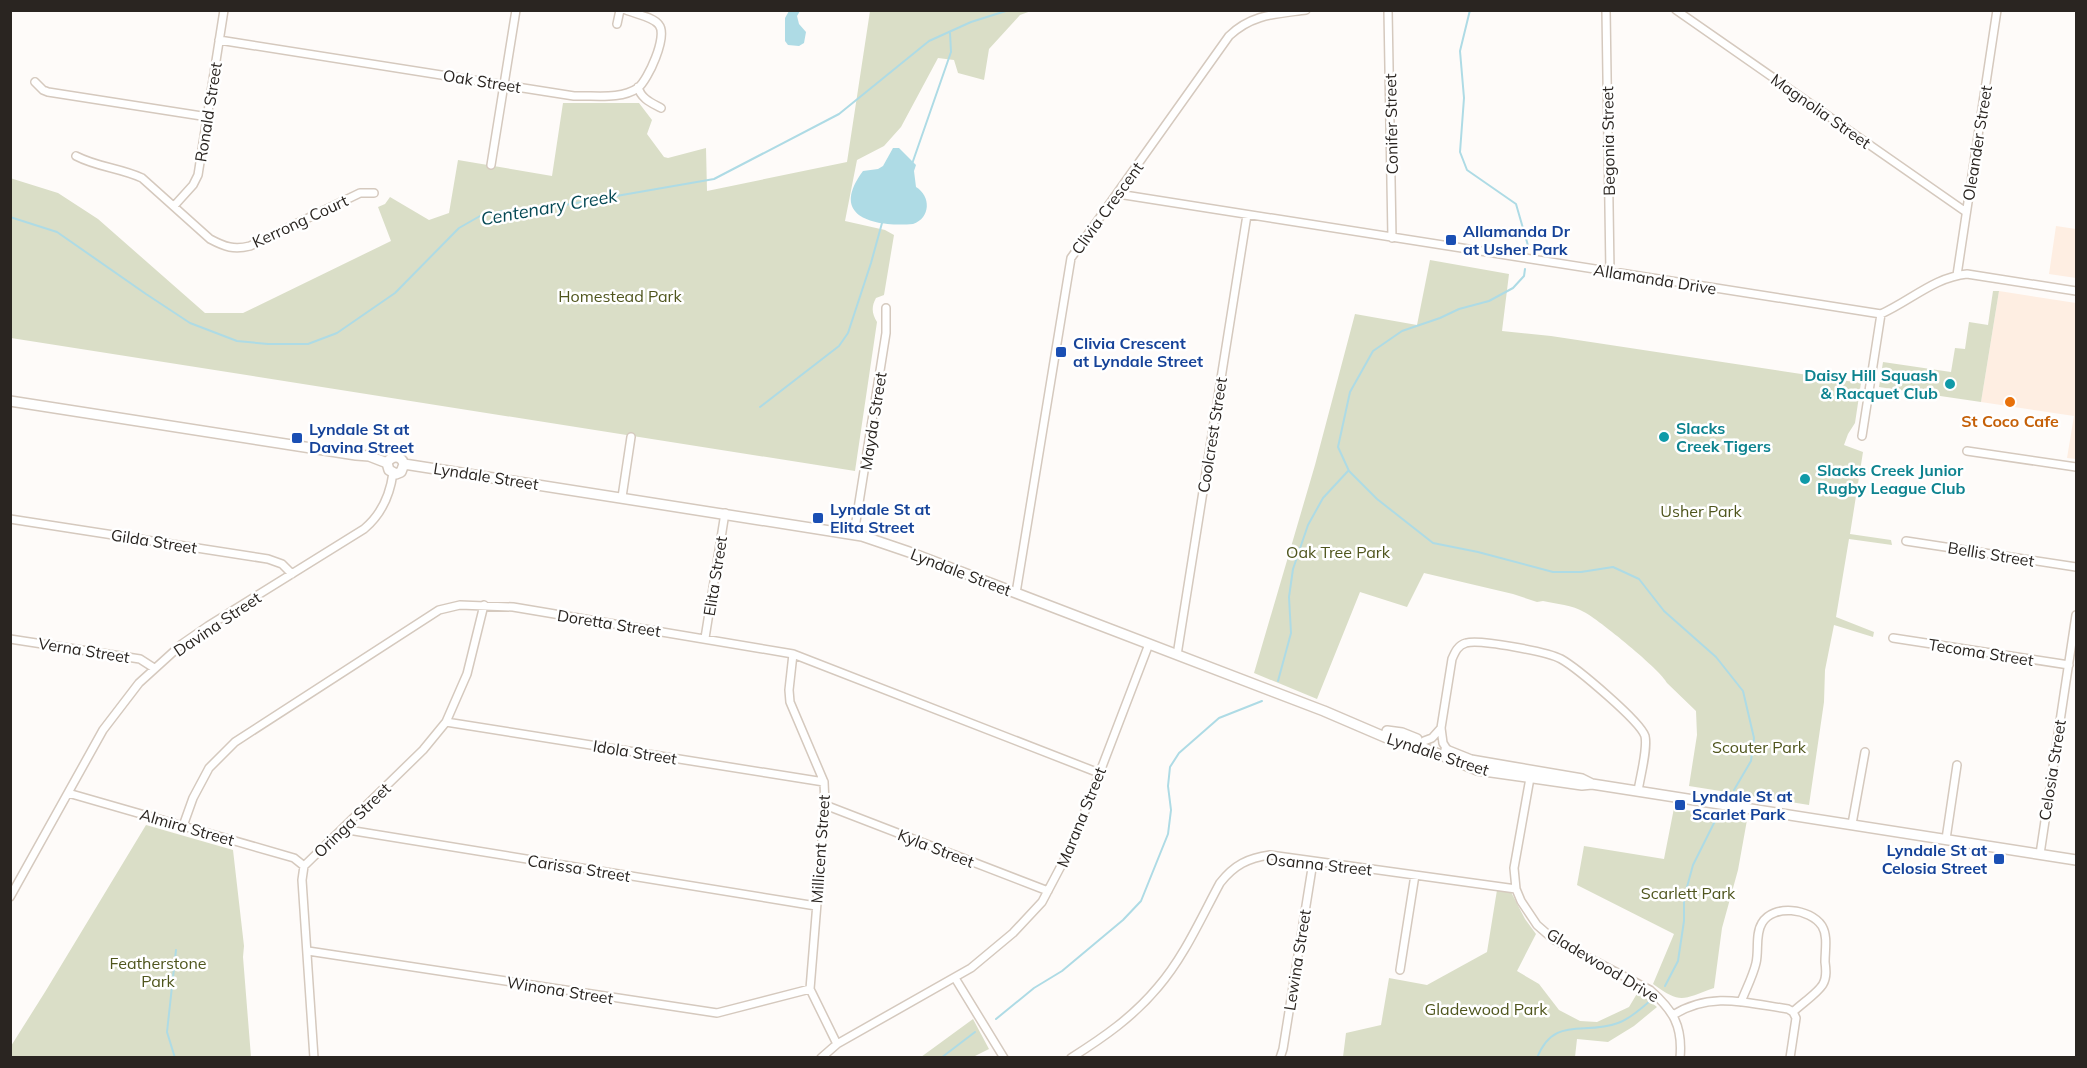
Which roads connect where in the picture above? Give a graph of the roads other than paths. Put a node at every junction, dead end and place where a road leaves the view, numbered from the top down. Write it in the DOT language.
graph roads {
  1 [pos="224,10"];
  2 [pos="516,10"];
  3 [pos="621,10"];
  4 [pos="626,10"];
  5 [pos="1306,10"];
  6 [pos="1388,10"];
  7 [pos="1606,10"];
  8 [pos="1676,10"];
  9 [pos="1997,10"];
  10 [pos="617,24"];
  11 [pos="219,40"];
  12 [pos="35,82"];
  13 [pos="504,84"];
  14 [pos="638,87"];
  15 [pos="661,108"];
  16 [pos="208,117"];
  17 [pos="76,156"];
  18 [pos="491,165"];
  19 [pos="374,193"];
  20 [pos="1118,194"];
  21 [pos="174,206"];
  22 [pos="1966,212"];
  23 [pos="1247,215"];
  24 [pos="1392,238"];
  25 [pos="1610,272"];
  26 [pos="1957,275"];
  27 [pos="2076,291"];
  28 [pos="886,308"];
  29 [pos="1881,314"];
  30 [pos="10,401"];
  31 [pos="1862,436"];
  32 [pos="631,437"];
  33 [pos="1967,451"];
  34 [pos="387,463"];
  35 [pos="404,464"];
  36 [pos="2076,467"];
  37 [pos="393,473"];
  38 [pos="622,497"];
  39 [pos="725,513"];
  40 [pos="10,519"];
  41 [pos="854,534"];
  42 [pos="1906,541"];
  43 [pos="2076,567"];
  44 [pos="292,574"];
  45 [pos="1016,594"];
  46 [pos="484,605"];
  47 [pos="2076,615"];
  48 [pos="705,638"];
  49 [pos="1893,638"];
  50 [pos="10,639"];
  51 [pos="1149,644"];
  52 [pos="793,654"];
  53 [pos="1177,655"];
  54 [pos="2069,665"];
  55 [pos="154,668"];
  56 [pos="1324,711"];
  57 [pos="446,722"];
  58 [pos="1441,728"];
  59 [pos="1424,741"];
  60 [pos="1448,751"];
  61 [pos="1865,752"];
  62 [pos="1957,765"];
  63 [pos="1099,773"];
  64 [pos="1530,774"];
  65 [pos="824,782"];
  66 [pos="1638,791"];
  67 [pos="68,793"];
  68 [pos="825,805"];
  69 [pos="1852,824"];
  70 [pos="183,825"];
  71 [pos="342,829"];
  72 [pos="1946,839"];
  73 [pos="2040,854"];
  74 [pos="2076,860"];
  75 [pos="1313,862"];
  76 [pos="304,866"];
  77 [pos="1415,875"];
  78 [pos="1516,889"];
  79 [pos="1048,891"];
  80 [pos="10,897"];
  81 [pos="816,906"];
  82 [pos="308,951"];
  83 [pos="1400,970"];
  84 [pos="955,978"];
  85 [pos="810,989"];
  86 [pos="1741,1002"];
  87 [pos="1793,1012"];
  88 [pos="1673,1015"];
  89 [pos="837,1044"];
  90 [pos="314,1058"];
  91 [pos="821,1058"];
  92 [pos="1004,1058"];
  93 [pos="1071,1058"];
  94 [pos="1280,1058"];
  95 [pos="1680,1058"];
  96 [pos="1790,1058"];
  1 -- 11 [label="street, Ronald Street"];
  2 -- 13 [label="street"];
  3 -- 10 [label="street"];
  4 -- 14 [label="street"];
  5 -- 20 [label="street, Clivia Crescent"];
  6 -- 24 [label="street, Conifer Street"];
  7 -- 25 [label="street, Begonia Street"];
  8 -- 22 [label="street, Magnolia Street"];
  9 -- 22 [label="street, Oleander Street"];
  11 -- 13 [label="street, Oak Street"];
  11 -- 16 [label="street, Ronald Street"];
  12 -- 16 [label="street"];
  13 -- 14 [label="street, Oak Street"];
  13 -- 18 [label="street"];
  14 -- 15 [label="street"];
  16 -- 21 [label="street, Ronald Street"];
  17 -- 21 [label="street, Kerrong Court"];
  19 -- 21 [label="street, Kerrong Court"];
  20 -- 23 [label="street, Allamanda Drive"];
  20 -- 45 [label="street, Clivia Crescent"];
  22 -- 26 [label="street, Oleander Street"];
  23 -- 24 [label="street, Allamanda Drive"];
  23 -- 53 [label="street, Coolcrest Street"];
  24 -- 25 [label="street, Allamanda Drive"];
  25 -- 29 [label="street, Allamanda Drive"];
  26 -- 27 [label="street"];
  26 -- 29 [label="street"];
  28 -- 41 [label="street, Mayda Street"];
  29 -- 31 [label="street"];
  30 -- 34 [label="street"];
  32 -- 38 [label="street"];
  33 -- 36 [label="street"];
  34 -- 35 [label="street"];
  34 -- 37 [label="street"];
  35 -- 37 [label="street"];
  35 -- 38 [label="street, Lyndale Street"];
  37 -- 44 [label="street, Davina Street"];
  38 -- 39 [label="street, Lyndale Street"];
  39 -- 41 [label="street, Lyndale Street"];
  39 -- 48 [label="street, Elita Street"];
  40 -- 44 [label="street, Gilda Street"];
  41 -- 45 [label="street, Lyndale Street"];
  42 -- 43 [label="street, Bellis Street"];
  44 -- 55 [label="street, Davina Street"];
  45 -- 51 [label="street, Lyndale Street"];
  46 -- 48 [label="street, Doretta Street"];
  46 -- 57 [label="street, Oringa Street"];
  46 -- 70 [label="street, Doretta Street"];
  47 -- 54 [label="street, Celosia Street"];
  48 -- 52 [label="street, Doretta Street"];
  49 -- 54 [label="street, Tecoma Street"];
  50 -- 55 [label="street, Verna Street"];
  51 -- 53 [label="street, Lyndale Street"];
  51 -- 63 [label="street, Marana Street"];
  52 -- 63 [label="street, Doretta Street"];
  52 -- 65 [label="street, Millicent Street"];
  53 -- 56 [label="street, Lyndale Street"];
  54 -- 73 [label="street, Celosia Street"];
  55 -- 67 [label="street, Davina Street"];
  56 -- 59 [label="street, Lyndale Street"];
  56 -- 64 [label="street, Lyndale Street"];
  57 -- 65 [label="street, Idola Street"];
  57 -- 71 [label="street, Oringa Street"];
  58 -- 59 [label="street"];
  58 -- 60 [label="street"];
  58 -- 66 [label="street"];
  59 -- 60 [label="street, Lyndale Street"];
  60 -- 64 [label="street, Lyndale Street"];
  61 -- 69 [label="street"];
  62 -- 72 [label="street"];
  63 -- 79 [label="street, Marana Street"];
  64 -- 66 [label="street, Lyndale Street"];
  64 -- 78 [label="street, Gladewood Drive"];
  65 -- 68 [label="street, Millicent Street"];
  66 -- 69 [label="street, Lyndale Street"];
  67 -- 70 [label="street, Almira Street"];
  67 -- 80 [label="street, Davina Street"];
  68 -- 79 [label="street, Kyla Street"];
  68 -- 81 [label="street, Millicent Street"];
  69 -- 72 [label="street, Lyndale Street"];
  70 -- 76 [label="street, Almira Street"];
  71 -- 76 [label="street, Oringa Street"];
  71 -- 81 [label="street, Carissa Street"];
  72 -- 73 [label="street, Lyndale Street"];
  73 -- 74 [label="street, Lyndale Street"];
  75 -- 77 [label="street, Osanna Street"];
  75 -- 93 [label="street, Osanna Street"];
  75 -- 94 [label="street, Lewina Street"];
  76 -- 82 [label="street, Oringa Street"];
  77 -- 78 [label="street, Osanna Street"];
  77 -- 83 [label="street"];
  78 -- 88 [label="street, Gladewood Drive"];
  79 -- 84 [label="street, Marana Street"];
  81 -- 85 [label="street, Millicent Street"];
  82 -- 85 [label="street, Winona Street"];
  82 -- 90 [label="street, Oringa Street"];
  84 -- 89 [label="street, Marana Street"];
  84 -- 92 [label="street"];
  85 -- 89 [label="street"];
  86 -- 87 [label="street"];
  86 -- 87 [label="street"];
  86 -- 88 [label="street"];
  87 -- 96 [label="street"];
  88 -- 95 [label="street, Gladewood Drive"];
  89 -- 91 [label="street, Marana Street"];
}
